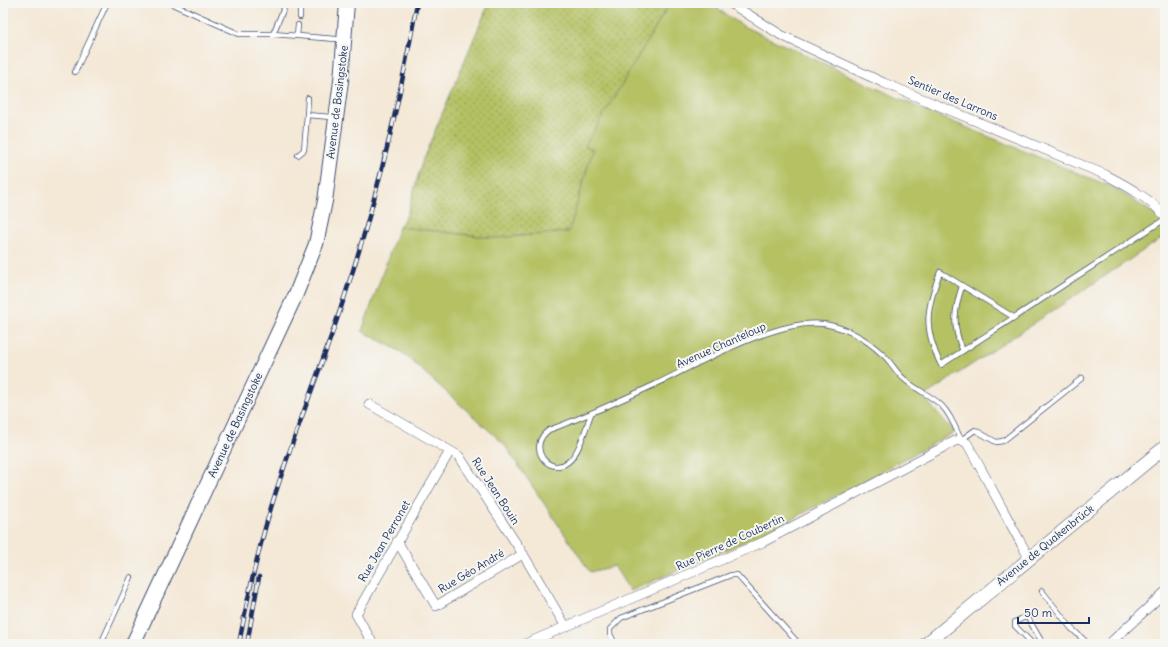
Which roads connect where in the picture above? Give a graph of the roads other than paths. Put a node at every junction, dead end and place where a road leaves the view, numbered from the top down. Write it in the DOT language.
graph roads {
  1 [pos="107,3"];
  2 [pos="170,3"];
  3 [pos="286,3"];
  4 [pos="294,3"];
  5 [pos="339,3"];
  6 [pos="347,3"];
  7 [pos="730,3"];
  8 [pos="300,17"];
  9 [pos="298,25"];
  10 [pos="273,34"];
  11 [pos="297,36"];
  12 [pos="336,39"];
  13 [pos="75,72"];
  14 [pos="308,98"];
  15 [pos="307,115"];
  16 [pos="331,117"];
  17 [pos="298,155"];
  18 [pos="325,201"];
  19 [pos="1165,218"];
  20 [pos="962,286"];
  21 [pos="1015,318"];
  22 [pos="963,351"];
  23 [pos="1082,378"];
  24 [pos="369,404"];
  25 [pos="591,414"];
  26 [pos="961,440"];
  27 [pos="1165,447"];
  28 [pos="450,451"];
  29 [pos="397,541"];
  30 [pos="523,554"];
  31 [pos="1029,558"];
  32 [pos="131,577"];
  33 [pos="1042,591"];
  34 [pos="1165,592"];
  35 [pos="566,627"];
  36 [pos="530,643"];
  37 [pos="101,644"];
  38 [pos="133,644"];
  39 [pos="373,644"];
  40 [pos="616,644"];
  41 [pos="799,644"];
  42 [pos="926,644"];
  43 [pos="1033,644"];
  44 [pos="1043,644"];
  45 [pos="1083,644"];
  46 [pos="1110,644"];
  1 -- 13 [label="lane"];
  2 -- 10 [label="lane"];
  3 -- 10 [label="lane"];
  4 -- 8 [label="lane"];
  5 -- 12 [label="main road, Avenue de Basingstoke"];
  6 -- 18 [label="main road, Avenue de Basingstoke"];
  7 -- 19 [label="street, Sentier des Larrons"];
  9 -- 11 [label="lane"];
  10 -- 11 [label="lane"];
  11 -- 12 [label="lane"];
  12 -- 16 [label="main road, Avenue de Basingstoke"];
  14 -- 15 [label="lane"];
  15 -- 16 [label="lane"];
  15 -- 17 [label="lane"];
  16 -- 18 [label="main road, Avenue de Basingstoke"];
  18 -- 38 [label="main road, Avenue de Basingstoke"];
  19 -- 21 [label="lane"];
  20 -- 21 [label="lane"];
  20 -- 22 [label="lane"];
  20 -- 22 [label="lane"];
  21 -- 22 [label="lane"];
  23 -- 26 [label="lane"];
  24 -- 28 [label="street, Rue Jean Bouin"];
  25 -- 25 [label="lane, Avenue Chanteloup"];
  25 -- 26 [label="lane, Avenue Chanteloup"];
  26 -- 31 [label="street"];
  26 -- 35 [label="street, Rue Pierre de Coubertin"];
  27 -- 31 [label="main road, Avenue de Quakenbrück"];
  28 -- 29 [label="street, Rue Jean Perronet"];
  28 -- 30 [label="street, Rue Jean Bouin"];
  29 -- 30 [label="street, Rue Géo André"];
  29 -- 39 [label="street, Rue Jean Perronet"];
  30 -- 35 [label="street, Rue Jean Bouin"];
  31 -- 42 [label="main road, Avenue de Quakenbrück"];
  32 -- 37 [label="lane"];
  33 -- 45 [label="lane"];
  34 -- 46 [label="street"];
  35 -- 36 [label="street, Rue Pierre de Coubertin"];
  40 -- 41 [label="lane"];
  43 -- 44 [label="lane"];
}
